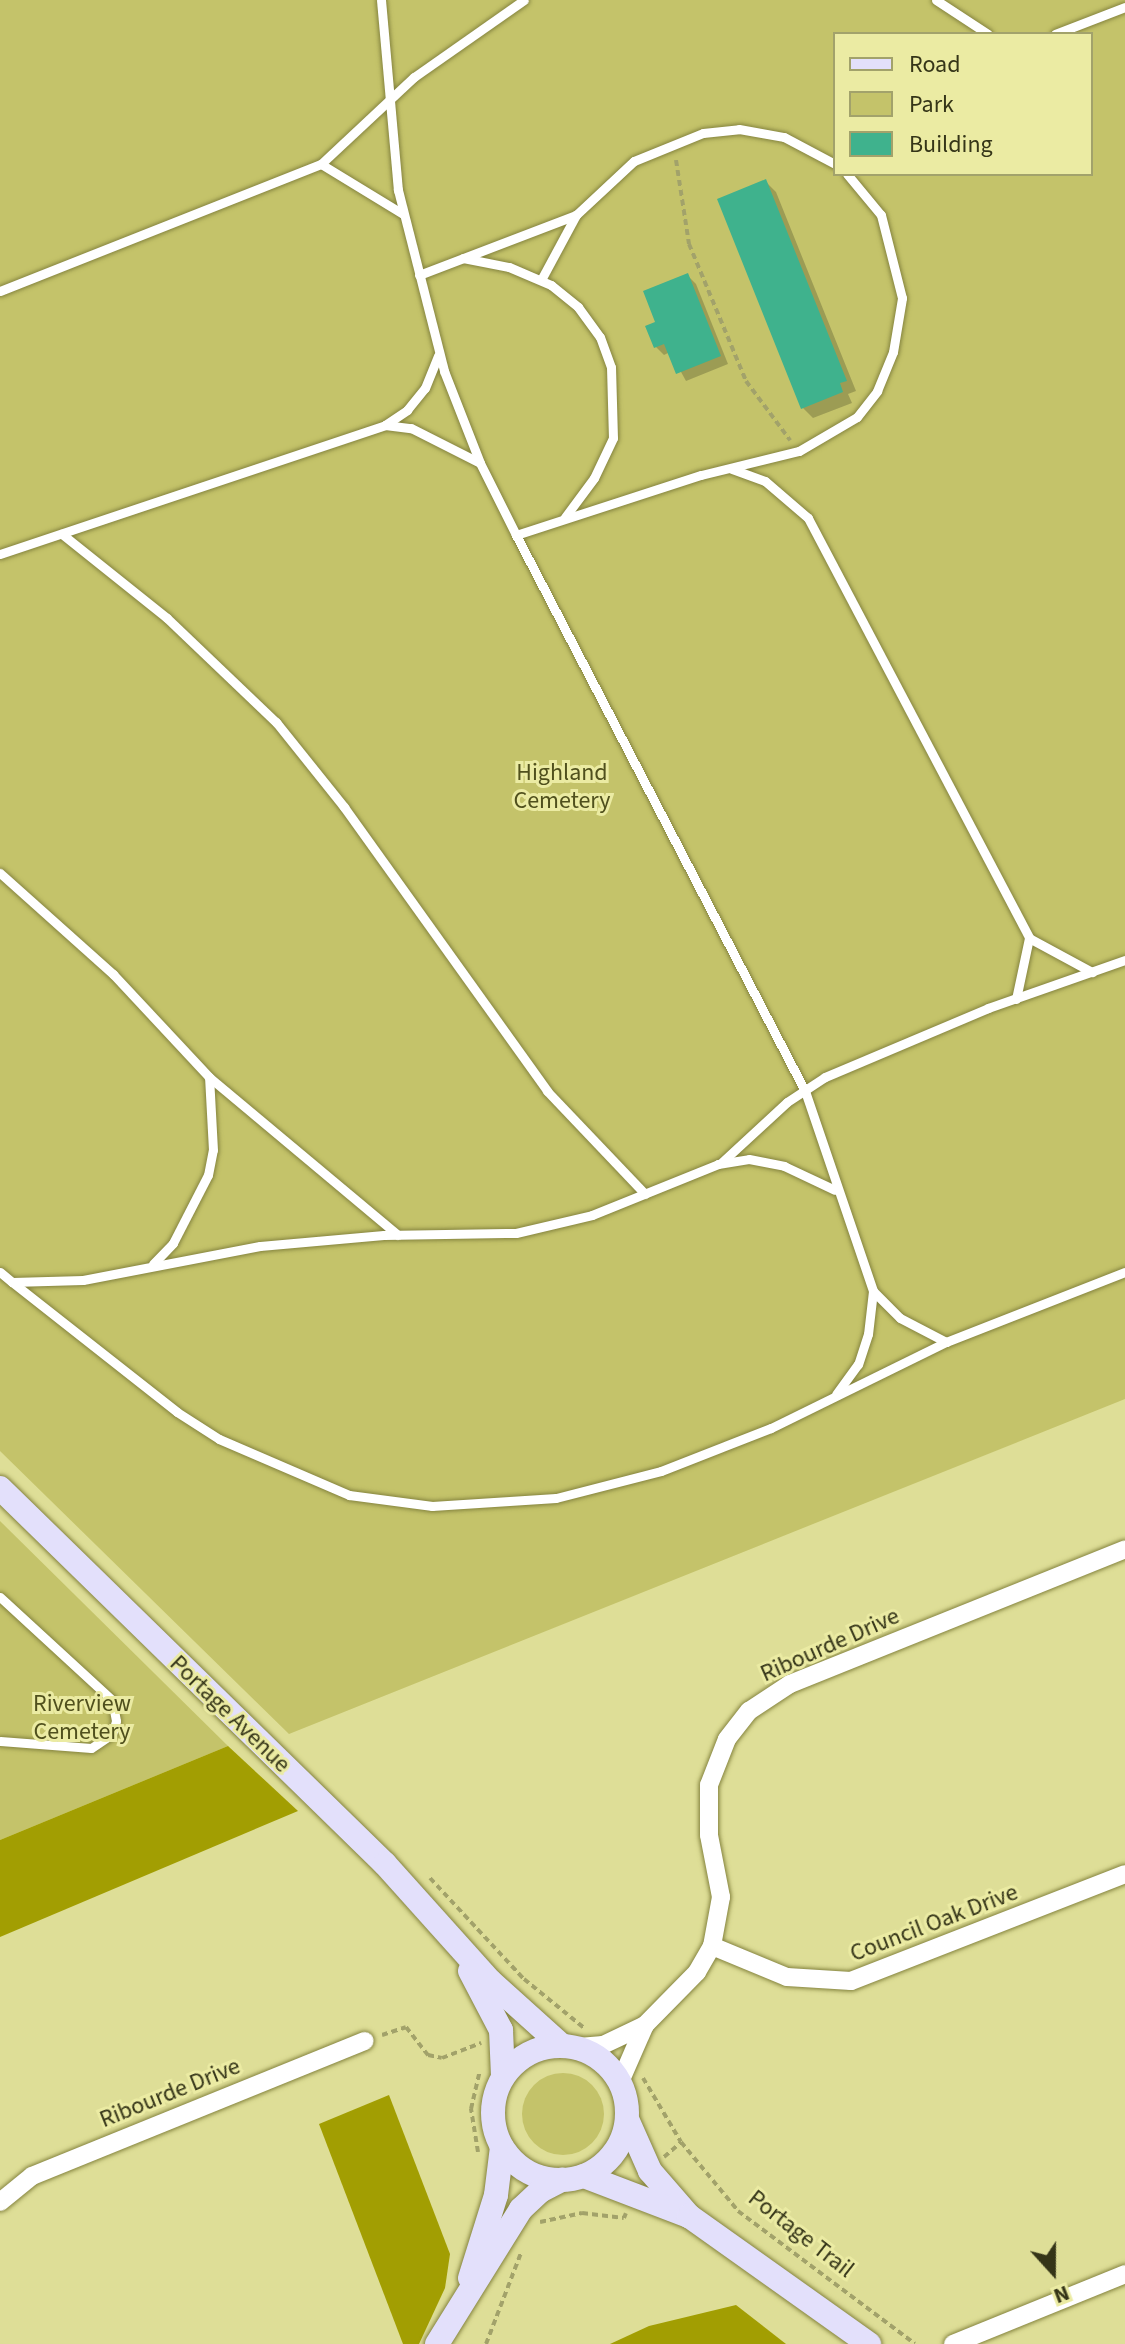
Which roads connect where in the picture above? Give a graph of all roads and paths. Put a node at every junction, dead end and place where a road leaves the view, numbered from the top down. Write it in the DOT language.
graph roads {
  1 [pos="381,0"];
  2 [pos="524,0"];
  3 [pos="936,0"];
  4 [pos="1125,7"];
  5 [pos="985,32"];
  6 [pos="1060,32"];
  7 [pos="389,98"];
  8 [pos="674,143"];
  9 [pos="833,163"];
  10 [pos="321,164"];
  11 [pos="849,176"];
  12 [pos="404,215"];
  13 [pos="576,215"];
  14 [pos="463,258"];
  15 [pos="419,275"];
  16 [pos="541,280"];
  17 [pos="0,291"];
  18 [pos="439,352"];
  19 [pos="385,425"];
  20 [pos="799,451"];
  21 [pos="480,463"];
  22 [pos="732,469"];
  23 [pos="564,518"];
  24 [pos="62,534"];
  25 [pos="516,535"];
  26 [pos="0,554"];
  27 [pos="0,873"];
  28 [pos="1029,938"];
  29 [pos="1125,960"];
  30 [pos="1092,972"];
  31 [pos="1016,999"];
  32 [pos="209,1077"];
  33 [pos="805,1091"];
  34 [pos="718,1164"];
  35 [pos="835,1190"];
  36 [pos="645,1194"];
  37 [pos="398,1235"];
  38 [pos="153,1265"];
  39 [pos="0,1272"];
  40 [pos="1125,1272"];
  41 [pos="12,1282"];
  42 [pos="873,1291"];
  43 [pos="946,1342"];
  44 [pos="836,1394"];
  45 [pos="0,1488"];
  46 [pos="1125,1549"];
  47 [pos="0,1597"];
  48 [pos="0,1741"];
  49 [pos="1125,1874"];
  50 [pos="455,1945"];
  51 [pos="712,1946"];
  52 [pos="645,2025"];
  53 [pos="490,2037"];
  54 [pos="365,2041"];
  55 [pos="481,2043"];
  56 [pos="570,2046"];
  57 [pos="645,2063"];
  58 [pos="503,2076"];
  59 [pos="620,2082"];
  60 [pos="627,2119"];
  61 [pos="681,2142"];
  62 [pos="502,2147"];
  63 [pos="661,2160"];
  64 [pos="480,2162"];
  65 [pos="573,2178"];
  66 [pos="0,2202"];
  67 [pos="628,2210"];
  68 [pos="530,2214"];
  69 [pos="689,2216"];
  70 [pos="538,2223"];
  71 [pos="533,2233"];
  72 [pos="527,2242"];
  73 [pos="1125,2274"];
  74 [pos="467,2292"];
  75 [pos="437,2344"];
  76 [pos="486,2344"];
  77 [pos="869,2344"];
  78 [pos="915,2344"];
  79 [pos="953,2344"];
  1 -- 7 [label="lane"];
  2 -- 7 [label="lane"];
  3 -- 5 [label="lane"];
  4 -- 6 [label="lane"];
  7 -- 10 [label="lane"];
  7 -- 12 [label="lane"];
  8 -- 9 [label="lane"];
  8 -- 13 [label="lane"];
  8 -- 20 [label="path"];
  10 -- 12 [label="lane"];
  10 -- 17 [label="lane"];
  11 -- 20 [label="lane"];
  12 -- 15 [label="lane"];
  13 -- 14 [label="lane"];
  13 -- 16 [label="lane"];
  14 -- 15 [label="lane"];
  14 -- 16 [label="lane"];
  15 -- 18 [label="lane"];
  16 -- 23 [label="lane"];
  18 -- 19 [label="lane"];
  18 -- 21 [label="lane"];
  19 -- 21 [label="lane"];
  19 -- 24 [label="lane"];
  20 -- 22 [label="lane"];
  21 -- 25 [label="lane"];
  22 -- 23 [label="lane"];
  22 -- 28 [label="lane"];
  23 -- 25 [label="lane"];
  24 -- 26 [label="lane"];
  24 -- 36 [label="lane"];
  25 -- 33 [label="lane"];
  27 -- 32 [label="lane"];
  28 -- 30 [label="lane"];
  28 -- 31 [label="lane"];
  29 -- 30 [label="lane"];
  30 -- 31 [label="lane"];
  31 -- 33 [label="lane"];
  32 -- 37 [label="lane"];
  32 -- 38 [label="lane"];
  33 -- 34 [label="lane"];
  33 -- 35 [label="lane"];
  34 -- 35 [label="lane"];
  34 -- 36 [label="lane"];
  35 -- 42 [label="lane"];
  36 -- 37 [label="lane"];
  37 -- 38 [label="lane"];
  38 -- 41 [label="lane"];
  39 -- 41 [label="lane"];
  40 -- 43 [label="lane"];
  41 -- 44 [label="lane"];
  42 -- 43 [label="lane"];
  42 -- 44 [label="lane"];
  43 -- 44 [label="lane"];
  45 -- 50 [label="main road, Portage Avenue"];
  46 -- 51 [label="street, Ribourde Drive"];
  47 -- 48 [label="lane"];
  49 -- 51 [label="street, Council Oak Drive"];
  50 -- 56 [label="main road, Portage Avenue"];
  50 -- 58 [label="main road, Portage Avenue"];
  51 -- 52 [label="street, Ribourde Drive"];
  52 -- 56 [label="street, Ribourde Drive"];
  52 -- 59 [label="street, Ribourde Drive"];
  53 -- 55 [label="path"];
  54 -- 55 [label="path"];
  54 -- 66 [label="street, Ribourde Drive"];
  55 -- 64 [label="path"];
  56 -- 58 [label="main road"];
  56 -- 59 [label="main road"];
  57 -- 61 [label="path, Portage Trail"];
  58 -- 62 [label="main road"];
  59 -- 60 [label="main road"];
  60 -- 65 [label="main road"];
  60 -- 69 [label="main road"];
  61 -- 63 [label="path"];
  61 -- 78 [label="path, Portage Trail"];
  62 -- 65 [label="main road"];
  62 -- 74 [label="main road"];
  65 -- 69 [label="main road"];
  65 -- 74 [label="main road"];
  67 -- 70 [label="path"];
  68 -- 70 [label="path"];
  69 -- 77 [label="main road"];
  70 -- 71 [label="path"];
  72 -- 76 [label="path"];
  73 -- 79 [label="street"];
  74 -- 75 [label="main road"];
}
